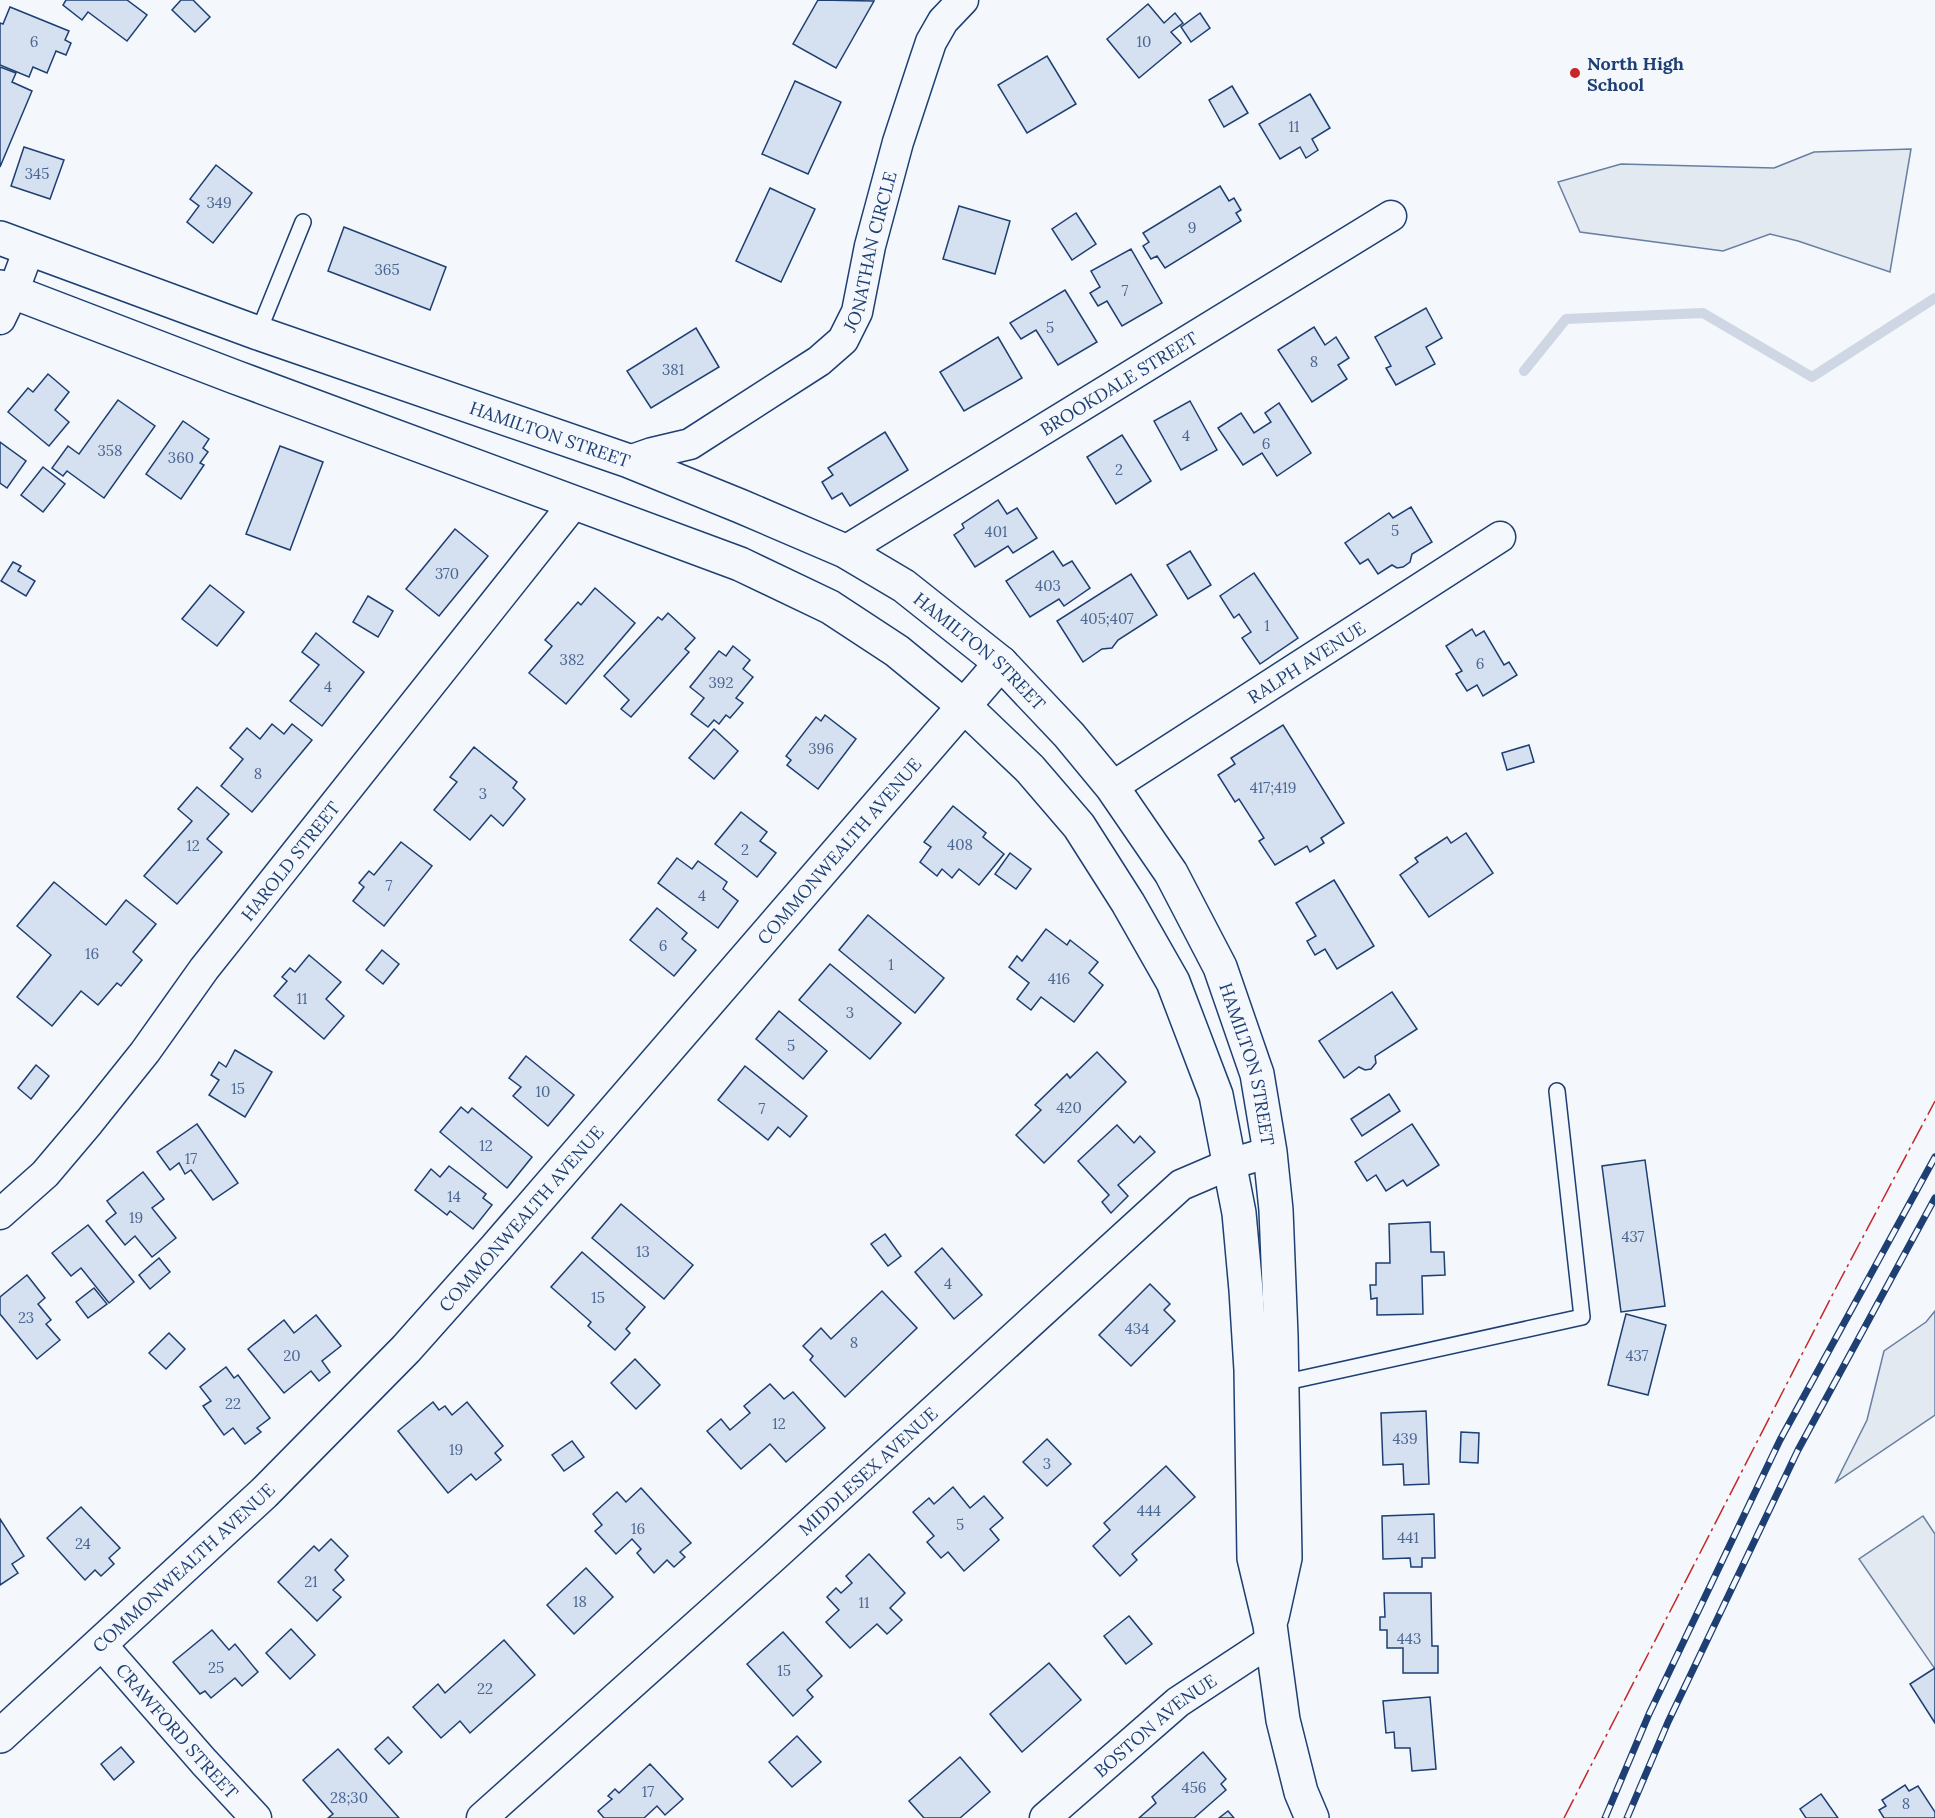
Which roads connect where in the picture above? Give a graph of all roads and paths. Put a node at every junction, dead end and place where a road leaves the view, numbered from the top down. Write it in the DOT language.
graph roads {
  1 [pos="963,0"];
  2 [pos="1391,216"];
  3 [pos="303,222"];
  4 [pos="15,243"];
  5 [pos="4,299"];
  6 [pos="258,333"];
  7 [pos="629,461"];
  8 [pos="575,502"];
  9 [pos="1500,537"];
  10 [pos="845,551"];
  11 [pos="1001,663"];
  12 [pos="964,706"];
  13 [pos="1112,787"];
  14 [pos="1557,1091"];
  15 [pos="1270,1152"];
  16 [pos="1230,1164"];
  17 [pos="0,1214"];
  18 [pos="1282,1383"];
  19 [pos="1271,1632"];
  20 [pos="100,1643"];
  21 [pos="0,1737"];
  22 [pos="256,1818"];
  23 [pos="482,1818"];
  24 [pos="1045,1818"];
  25 [pos="1312,1818"];
  1 -- 7 [label="street, JONATHAN CIRCLE"];
  2 -- 10 [label="street, BROOKDALE STREET"];
  3 -- 6 [label="lane"];
  4 -- 5 [label="street"];
  4 -- 6 [label="main road, HAMILTON STREET"];
  5 -- 8 [label="main road, HAMILTON STREET"];
  6 -- 7 [label="main road, HAMILTON STREET"];
  7 -- 10 [label="main road, HAMILTON STREET"];
  8 -- 12 [label="main road, HAMILTON STREET"];
  8 -- 17 [label="street, HAROLD STREET"];
  9 -- 13 [label="street, RALPH AVENUE"];
  10 -- 11 [label="main road, HAMILTON STREET"];
  11 -- 12 [label="main road, COMMONWEALTH AVENUE"];
  11 -- 13 [label="main road, HAMILTON STREET"];
  12 -- 16 [label="main road, HAMILTON STREET"];
  12 -- 20 [label="main road, COMMONWEALTH AVENUE"];
  13 -- 15 [label="main road, HAMILTON STREET"];
  14 -- 18 [label="lane"];
  15 -- 16 [label="street, MIDDLESEX AVENUE"];
  15 -- 18 [label="main road, HAMILTON STREET"];
  16 -- 19 [label="main road, HAMILTON STREET"];
  16 -- 23 [label="street, MIDDLESEX AVENUE"];
  18 -- 19 [label="main road, HAMILTON STREET"];
  19 -- 24 [label="street, BOSTON AVENUE"];
  19 -- 25 [label="main road, HAMILTON STREET"];
  20 -- 21 [label="main road, COMMONWEALTH AVENUE"];
  20 -- 22 [label="street, CRAWFORD STREET"];
}
